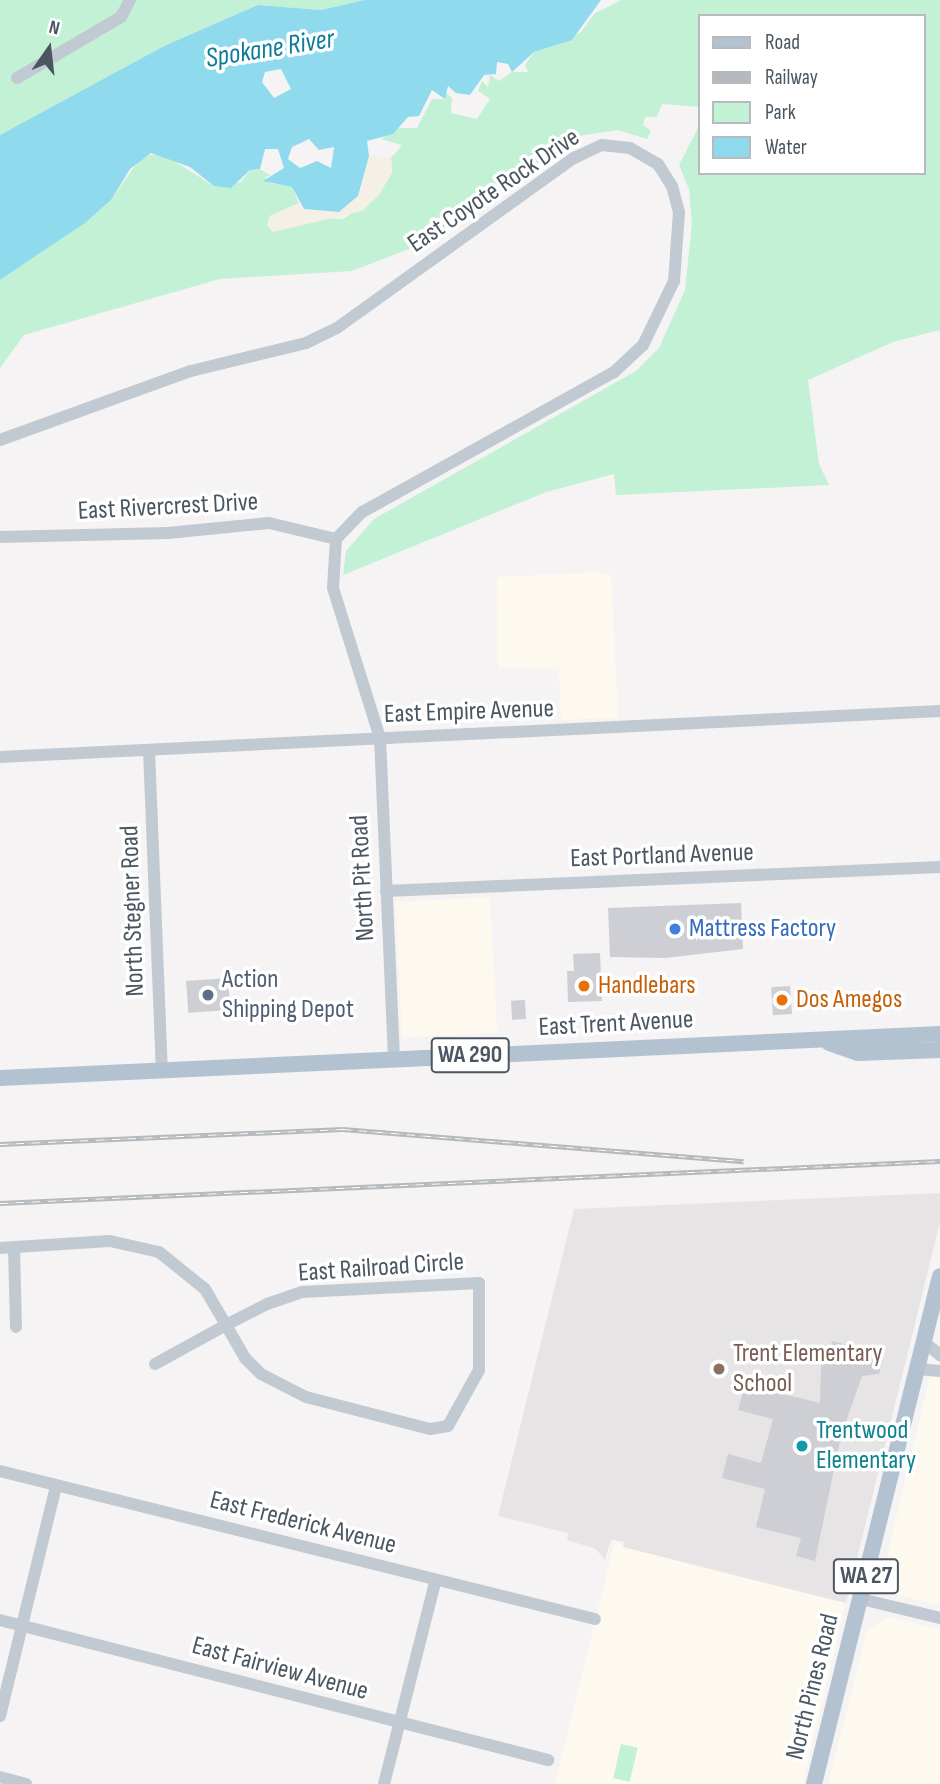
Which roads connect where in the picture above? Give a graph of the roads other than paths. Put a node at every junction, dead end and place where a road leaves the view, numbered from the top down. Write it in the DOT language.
graph roads {
  1 [pos="130,0"];
  2 [pos="17,78"];
  3 [pos="0,440"];
  4 [pos="0,537"];
  5 [pos="336,538"];
  6 [pos="940,711"];
  7 [pos="380,738"];
  8 [pos="149,750"];
  9 [pos="0,757"];
  10 [pos="940,867"];
  11 [pos="386,891"];
  12 [pos="940,1034"];
  13 [pos="820,1040"];
  14 [pos="940,1050"];
  15 [pos="394,1058"];
  16 [pos="162,1070"];
  17 [pos="0,1078"];
  18 [pos="14,1247"];
  19 [pos="0,1248"];
  20 [pos="940,1276"];
  21 [pos="226,1325"];
  22 [pos="16,1327"];
  23 [pos="924,1342"];
  24 [pos="940,1356"];
  25 [pos="156,1364"];
  26 [pos="918,1369"];
  27 [pos="940,1371"];
  28 [pos="0,1471"];
  29 [pos="56,1486"];
  30 [pos="436,1579"];
  31 [pos="861,1599"];
  32 [pos="940,1618"];
  33 [pos="595,1619"];
  34 [pos="0,1620"];
  35 [pos="22,1625"];
  36 [pos="0,1716"];
  37 [pos="400,1724"];
  38 [pos="548,1760"];
  39 [pos="0,1777"];
  40 [pos="26,1784"];
  41 [pos="384,1784"];
  42 [pos="814,1784"];
  1 -- 2 [label="street"];
  3 -- 5 [label="street, East Coyote Rock Drive"];
  4 -- 5 [label="street, East Rivercrest Drive"];
  5 -- 7 [label="street"];
  6 -- 7 [label="street, East Empire Avenue"];
  7 -- 8 [label="street, East Empire Avenue"];
  7 -- 11 [label="street, North Pit Road"];
  8 -- 9 [label="street, East Empire Avenue"];
  8 -- 16 [label="street, North Stegner Road"];
  10 -- 11 [label="street, East Portland Avenue"];
  11 -- 15 [label="street, North Pit Road"];
  12 -- 13 [label="main road, East Trent Avenue / WA 290"];
  13 -- 14 [label="main road"];
  13 -- 15 [label="main road, East Trent Avenue / WA 290"];
  15 -- 16 [label="main road, East Trent Avenue / WA 290"];
  16 -- 17 [label="main road, East Trent Avenue / WA 290"];
  18 -- 19 [label="street"];
  18 -- 21 [label="street"];
  18 -- 22 [label="street"];
  20 -- 23 [label="main road, North Pines Road / WA 27"];
  21 -- 21 [label="street, East Railroad Circle"];
  21 -- 25 [label="street"];
  23 -- 24 [label="street"];
  23 -- 26 [label="main road, North Pines Road / WA 27"];
  26 -- 27 [label="street"];
  26 -- 31 [label="main road, North Pines Road / WA 27"];
  28 -- 29 [label="street, East Frederick Avenue"];
  29 -- 30 [label="street, East Frederick Avenue"];
  29 -- 35 [label="street"];
  30 -- 33 [label="street, East Frederick Avenue"];
  30 -- 37 [label="street"];
  31 -- 32 [label="street"];
  31 -- 42 [label="main road, North Pines Road / WA 27"];
  34 -- 35 [label="street, East Fairview Avenue"];
  35 -- 36 [label="street"];
  35 -- 37 [label="street, East Fairview Avenue"];
  37 -- 38 [label="street, East Fairview Avenue"];
  37 -- 41 [label="street"];
  39 -- 40 [label="street"];
}
